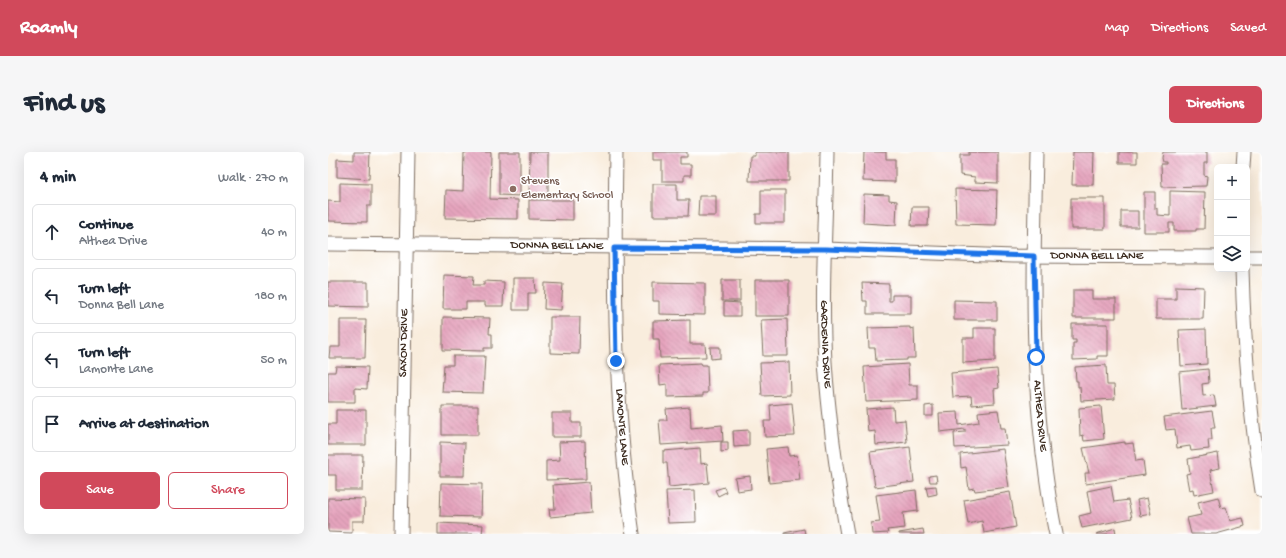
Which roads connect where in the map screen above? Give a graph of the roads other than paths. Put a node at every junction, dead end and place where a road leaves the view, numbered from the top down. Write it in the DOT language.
graph roads {
  1 [pos="408,152"];
  2 [pos="616,152"];
  3 [pos="826,152"];
  4 [pos="1036,152"];
  5 [pos="1244,152"];
  6 [pos="1243,164"];
  7 [pos="328,244"];
  8 [pos="407,245"];
  9 [pos="614,248"];
  10 [pos="825,249"];
  11 [pos="1034,256"];
  12 [pos="1250,257"];
  13 [pos="1262,257"];
  14 [pos="1214,258"];
  15 [pos="1242,272"];
  16 [pos="1262,490"];
  17 [pos="401,534"];
  18 [pos="632,534"];
  19 [pos="847,534"];
  20 [pos="1056,534"];
  1 -- 8 [label="street, SAXON DRIVE"];
  2 -- 9 [label="street, LAMONTE LANE"];
  3 -- 10 [label="street, GARDENIA DRIVE"];
  4 -- 11 [label="street, ALTHEA DRIVE"];
  5 -- 6 [label="street"];
  7 -- 8 [label="street, DONNA BELL LANE"];
  8 -- 9 [label="street, DONNA BELL LANE"];
  8 -- 17 [label="street, SAXON DRIVE"];
  9 -- 10 [label="street, DONNA BELL LANE"];
  9 -- 18 [label="street, LAMONTE LANE"];
  10 -- 11 [label="street, DONNA BELL LANE"];
  10 -- 19 [label="street, GARDENIA DRIVE"];
  11 -- 14 [label="street, DONNA BELL LANE"];
  11 -- 20 [label="street, ALTHEA DRIVE"];
  12 -- 13 [label="street"];
  15 -- 16 [label="street"];
}
